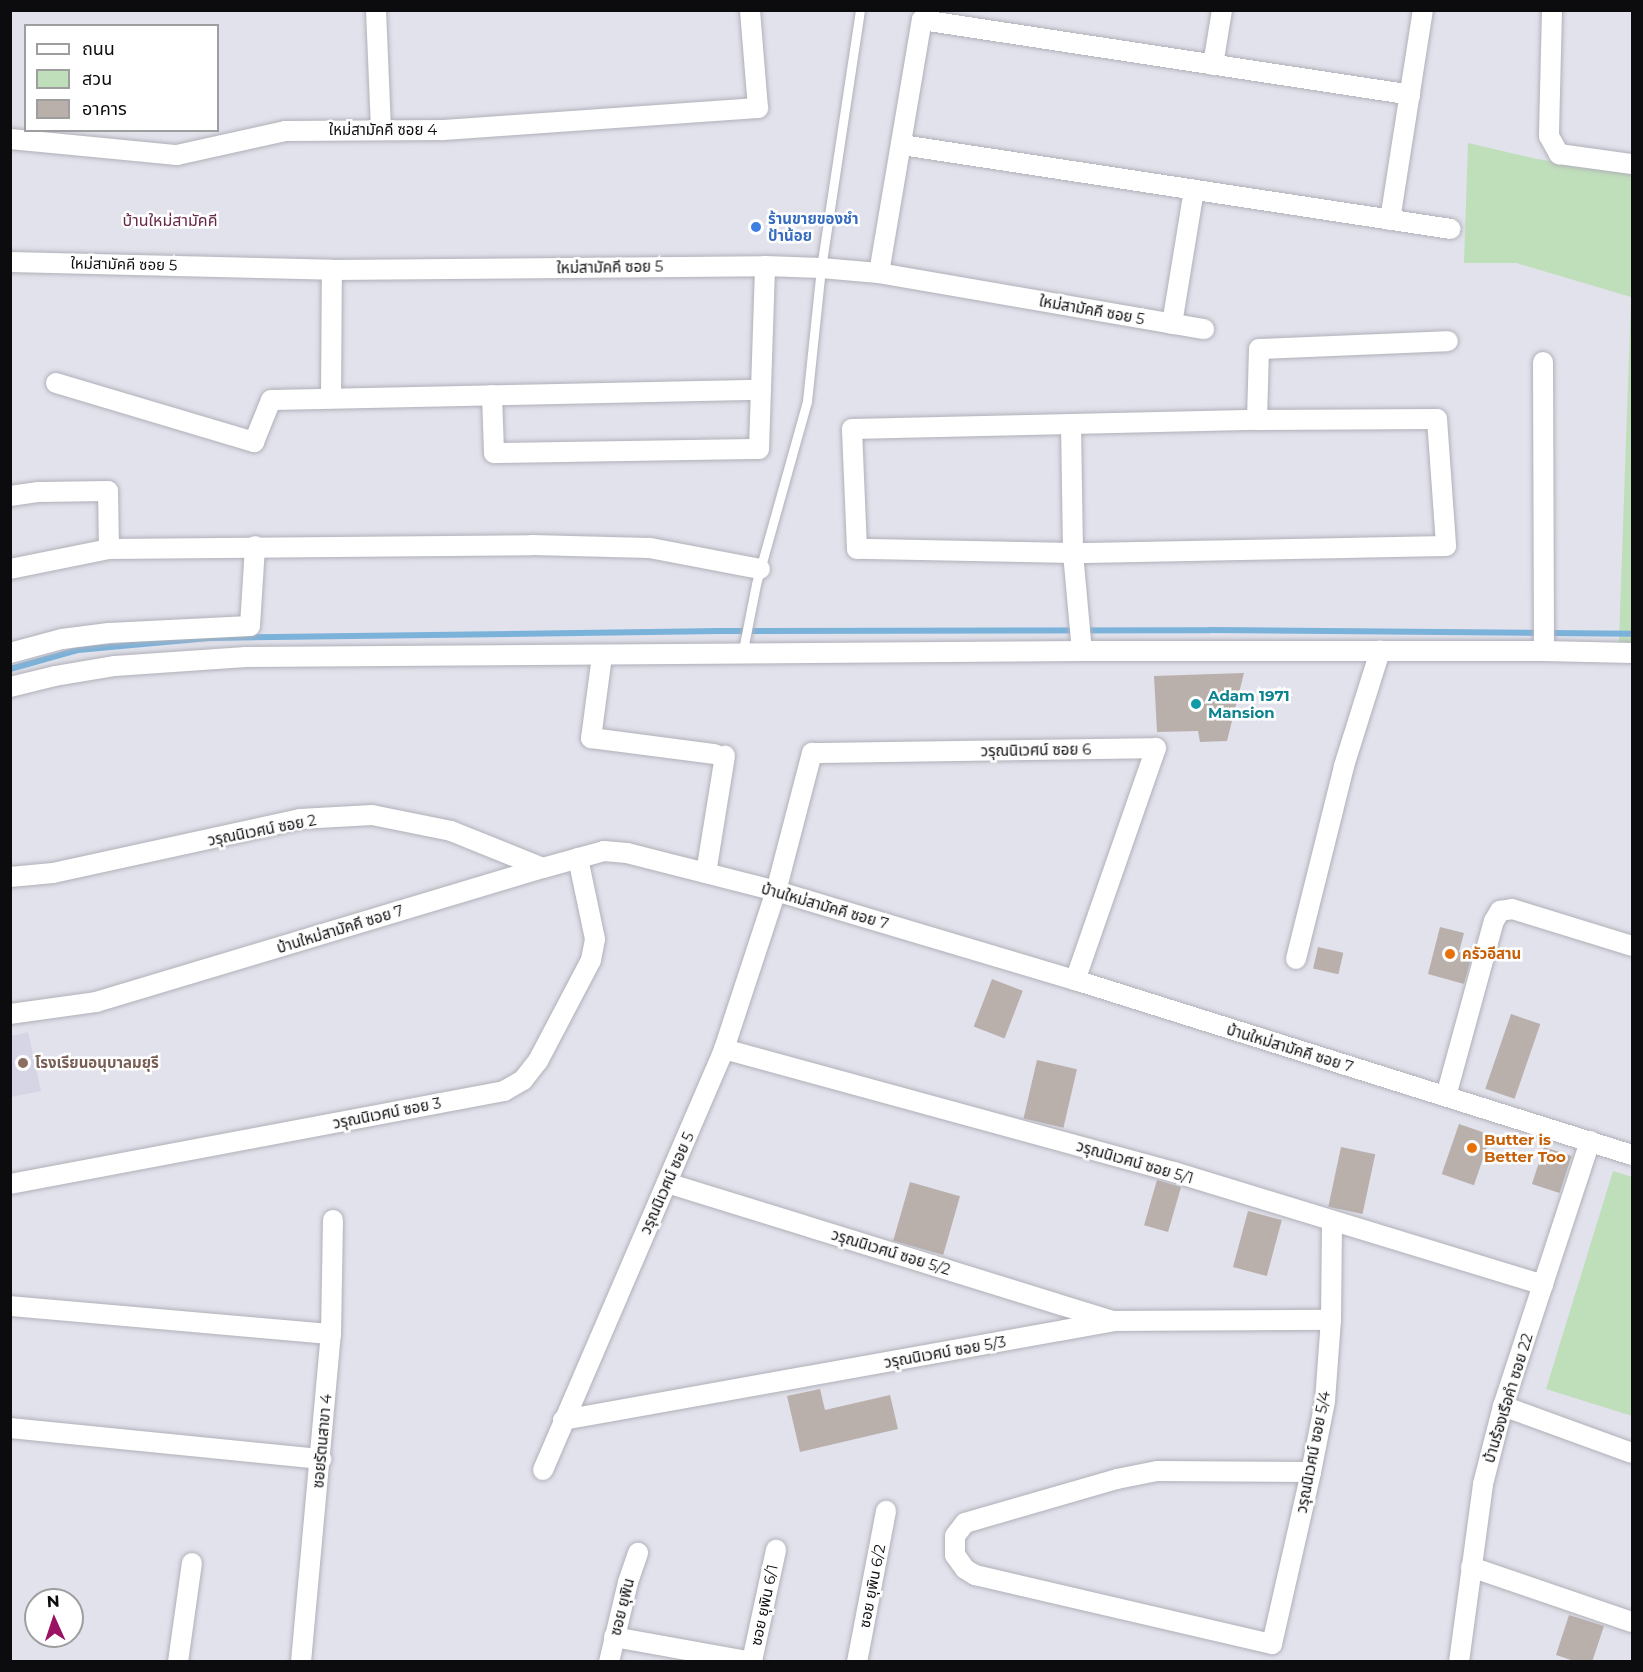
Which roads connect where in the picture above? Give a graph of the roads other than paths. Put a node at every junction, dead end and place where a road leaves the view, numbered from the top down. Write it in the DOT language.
graph roads {
  1 [pos="376,10"];
  2 [pos="750,10"];
  3 [pos="860,10"];
  4 [pos="1222,10"];
  5 [pos="1423,10"];
  6 [pos="1552,10"];
  7 [pos="1213,65"];
  8 [pos="1410,96"];
  9 [pos="381,130"];
  10 [pos="10,139"];
  11 [pos="902,145"];
  12 [pos="1632,164"];
  13 [pos="1194,190"];
  14 [pos="1390,220"];
  15 [pos="1451,229"];
  16 [pos="10,262"];
  17 [pos="765,266"];
  18 [pos="821,268"];
  19 [pos="332,270"];
  20 [pos="879,273"];
  21 [pos="1172,324"];
  22 [pos="1204,329"];
  23 [pos="1448,341"];
  24 [pos="1543,362"];
  25 [pos="56,383"];
  26 [pos="761,390"];
  27 [pos="492,395"];
  28 [pos="331,398"];
  29 [pos="1257,420"];
  30 [pos="1071,424"];
  31 [pos="10,496"];
  32 [pos="255,546"];
  33 [pos="109,549"];
  34 [pos="1073,553"];
  35 [pos="10,568"];
  36 [pos="760,569"];
  37 [pos="1544,641"];
  38 [pos="743,649"];
  39 [pos="1082,651"];
  40 [pos="1380,651"];
  41 [pos="10,653"];
  42 [pos="1632,653"];
  43 [pos="602,656"];
  44 [pos="10,687"];
  45 [pos="578,858"];
  46 [pos="543,868"];
  47 [pos="706,873"];
  48 [pos="10,877"];
  49 [pos="776,891"];
  50 [pos="1632,946"];
  51 [pos="1296,959"];
  52 [pos="1075,980"];
  53 [pos="10,1014"];
  54 [pos="724,1049"];
  55 [pos="1446,1096"];
  56 [pos="1590,1142"];
  57 [pos="1632,1155"];
  58 [pos="667,1183"];
  59 [pos="10,1184"];
  60 [pos="333,1220"];
  61 [pos="1332,1222"];
  62 [pos="1543,1285"];
  63 [pos="10,1306"];
  64 [pos="1330,1320"];
  65 [pos="1115,1321"];
  66 [pos="331,1334"];
  67 [pos="1503,1406"];
  68 [pos="563,1420"];
  69 [pos="10,1428"];
  70 [pos="1632,1453"];
  71 [pos="321,1459"];
  72 [pos="543,1470"];
  73 [pos="1311,1472"];
  74 [pos="886,1512"];
  75 [pos="776,1550"];
  76 [pos="638,1553"];
  77 [pos="192,1563"];
  78 [pos="1471,1567"];
  79 [pos="1632,1622"];
  80 [pos="614,1637"];
  81 [pos="752,1661"];
  82 [pos="178,1662"];
  83 [pos="301,1662"];
  84 [pos="609,1662"];
  85 [pos="857,1662"];
  86 [pos="1459,1662"];
  1 -- 9 [label="street"];
  2 -- 9 [label="street, ใหม่สามัคคี ซอย 4"];
  3 -- 18 [label="lane"];
  4 -- 7 [label="street"];
  5 -- 8 [label="street"];
  6 -- 12 [label="street"];
  7 -- 8 [label="street"];
  7 -- 11 [label="street"];
  8 -- 14 [label="street"];
  9 -- 10 [label="street, ใหม่สามัคคี ซอย 4"];
  11 -- 13 [label="street"];
  11 -- 20 [label="street"];
  13 -- 14 [label="street"];
  13 -- 21 [label="street"];
  14 -- 15 [label="street"];
  16 -- 19 [label="street, ใหม่สามัคคี ซอย 5"];
  17 -- 18 [label="street, ใหม่สามัคคี ซอย 5"];
  17 -- 19 [label="street, ใหม่สามัคคี ซอย 5"];
  17 -- 26 [label="street"];
  18 -- 20 [label="street, ใหม่สามัคคี ซอย 5"];
  18 -- 36 [label="lane"];
  19 -- 28 [label="street"];
  20 -- 21 [label="street, ใหม่สามัคคี ซอย 5"];
  21 -- 22 [label="street, ใหม่สามัคคี ซอย 5"];
  23 -- 29 [label="street"];
  24 -- 37 [label="street"];
  25 -- 28 [label="street"];
  26 -- 27 [label="street"];
  26 -- 27 [label="street"];
  27 -- 28 [label="street"];
  29 -- 30 [label="street"];
  29 -- 34 [label="street"];
  30 -- 34 [label="street"];
  30 -- 34 [label="street"];
  31 -- 33 [label="street"];
  32 -- 33 [label="street"];
  32 -- 36 [label="street"];
  32 -- 41 [label="street"];
  33 -- 35 [label="street"];
  34 -- 39 [label="street"];
  36 -- 38 [label="lane"];
  37 -- 40 [label="street"];
  37 -- 42 [label="street"];
  38 -- 39 [label="street"];
  38 -- 43 [label="street"];
  39 -- 40 [label="street"];
  40 -- 51 [label="street"];
  43 -- 44 [label="street"];
  43 -- 47 [label="street"];
  45 -- 46 [label="street, บ้านใหม่สามัคคี ซอย 7"];
  45 -- 47 [label="street, บ้านใหม่สามัคคี ซอย 7"];
  45 -- 59 [label="street, วรุณนิเวศน์ ซอย 3"];
  46 -- 48 [label="street, วรุณนิเวศน์ ซอย 2"];
  46 -- 53 [label="street, บ้านใหม่สามัคคี ซอย 7"];
  47 -- 49 [label="street, บ้านใหม่สามัคคี ซอย 7"];
  49 -- 52 [label="street, บ้านใหม่สามัคคี ซอย 7"];
  49 -- 52 [label="street, วรุณนิเวศน์ ซอย 6"];
  49 -- 54 [label="street, วรุณนิเวศน์ ซอย 5"];
  50 -- 55 [label="street"];
  52 -- 55 [label="street, บ้านใหม่สามัคคี ซอย 7"];
  54 -- 58 [label="street, วรุณนิเวศน์ ซอย 5"];
  54 -- 61 [label="street, วรุณนิเวศน์ ซอย 5/1"];
  55 -- 56 [label="street, บ้านใหม่สามัคคี ซอย 7"];
  56 -- 57 [label="street, บ้านใหม่สามัคคี ซอย 7"];
  56 -- 62 [label="street, บ้านร้องเรือคำ ซอย 22"];
  58 -- 65 [label="street, วรุณนิเวศน์ ซอย 5/2"];
  58 -- 68 [label="street, วรุณนิเวศน์ ซอย 5"];
  60 -- 66 [label="street, ซอยรัตนสาขา 4"];
  61 -- 62 [label="street, วรุณนิเวศน์ ซอย 5/1"];
  61 -- 64 [label="street, วรุณนิเวศน์ ซอย 5/4"];
  62 -- 67 [label="street, บ้านร้องเรือคำ ซอย 22"];
  63 -- 66 [label="street"];
  64 -- 65 [label="street, วรุณนิเวศน์ ซอย 5/3"];
  64 -- 73 [label="street, วรุณนิเวศน์ ซอย 5/4"];
  65 -- 68 [label="street, วรุณนิเวศน์ ซอย 5/3"];
  66 -- 71 [label="street, ซอยรัตนสาขา 4"];
  67 -- 70 [label="street"];
  67 -- 78 [label="street, บ้านร้องเรือคำ ซอย 22"];
  68 -- 72 [label="street, วรุณนิเวศน์ ซอย 5"];
  69 -- 71 [label="street"];
  71 -- 83 [label="street, ซอยรัตนสาขา 4"];
  73 -- 73 [label="street, วรุณนิเวศน์ ซอย 5/4"];
  74 -- 85 [label="street, ซอย ยุพิน 6/2"];
  75 -- 81 [label="street, ซอย ยุพิน 6/1"];
  76 -- 80 [label="street, ซอย ยุพิน"];
  77 -- 82 [label="street"];
  78 -- 79 [label="street"];
  78 -- 86 [label="street, บ้านร้องเรือคำ ซอย 22"];
  80 -- 81 [label="street"];
  80 -- 84 [label="street, ซอย ยุพิน"];
}
